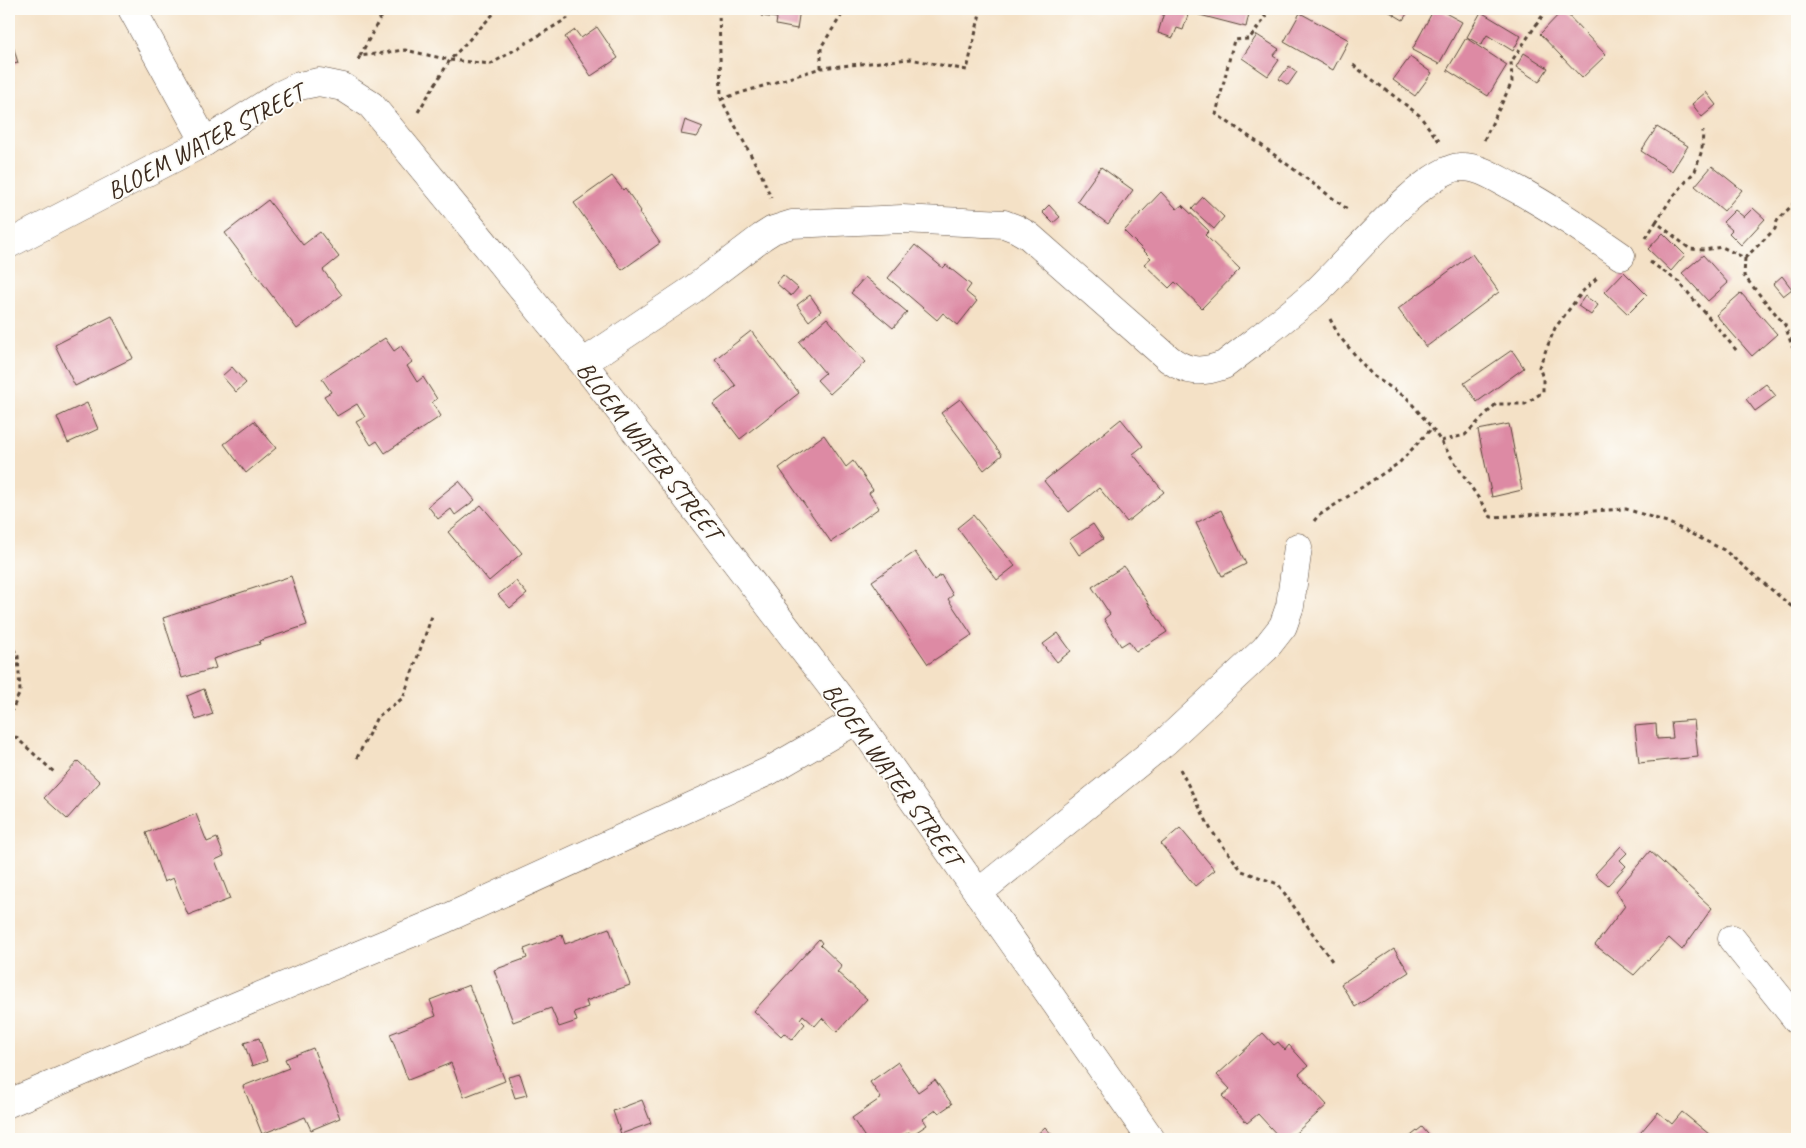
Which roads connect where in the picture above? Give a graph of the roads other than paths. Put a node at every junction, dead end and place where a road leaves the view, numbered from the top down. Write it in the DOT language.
graph roads {
  1 [pos="132,9"];
  2 [pos="205,142"];
  3 [pos="9,244"];
  4 [pos="1629,255"];
  5 [pos="583,363"];
  6 [pos="1298,547"];
  7 [pos="857,720"];
  8 [pos="978,893"];
  9 [pos="1732,939"];
  10 [pos="1797,1020"];
  11 [pos="9,1103"];
  12 [pos="1151,1139"];
  1 -- 2 [label="street"];
  2 -- 3 [label="street, BLOEM WATER STREET"];
  2 -- 5 [label="street, BLOEM WATER STREET"];
  4 -- 5 [label="street"];
  5 -- 7 [label="street, BLOEM WATER STREET"];
  6 -- 8 [label="street"];
  7 -- 8 [label="street, BLOEM WATER STREET"];
  7 -- 11 [label="street"];
  8 -- 12 [label="street, BLOEM WATER STREET"];
  9 -- 10 [label="street"];
}
